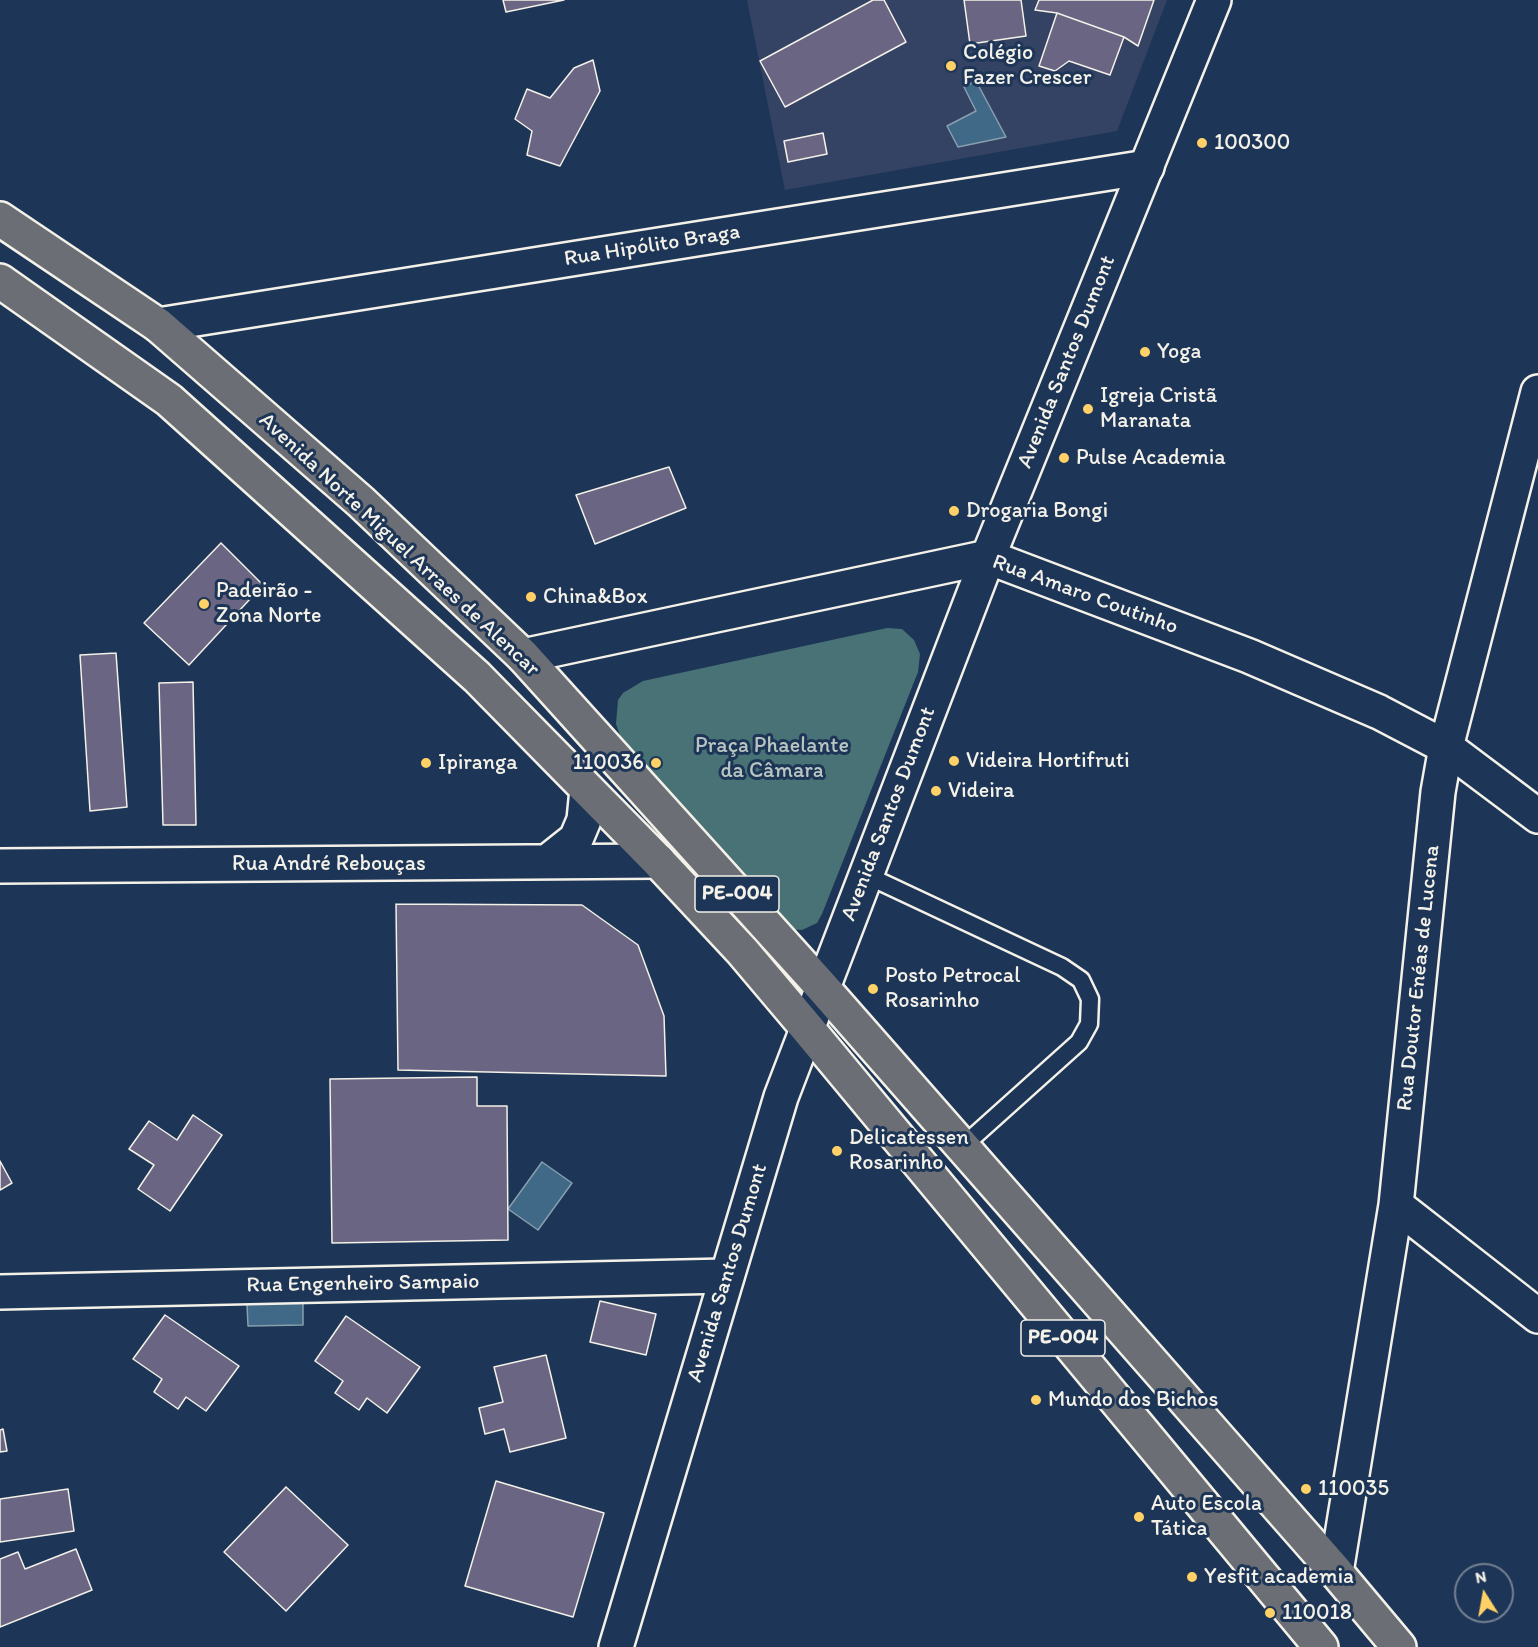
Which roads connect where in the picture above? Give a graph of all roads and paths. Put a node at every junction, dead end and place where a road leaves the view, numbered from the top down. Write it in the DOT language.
graph roads {
  1 [pos="1214,0"];
  2 [pos="1147,167"];
  3 [pos="0,219"];
  4 [pos="0,281"];
  5 [pos="158,325"];
  6 [pos="1538,392"];
  7 [pos="988,557"];
  8 [pos="522,656"];
  9 [pos="1446,747"];
  10 [pos="587,790"];
  11 [pos="1538,816"];
  12 [pos="658,861"];
  13 [pos="547,862"];
  14 [pos="0,866"];
  15 [pos="866,875"];
  16 [pos="822,987"];
  17 [pos="807,1028"];
  18 [pos="962,1147"];
  19 [pos="1396,1205"];
  20 [pos="727,1276"];
  21 [pos="0,1292"];
  22 [pos="1538,1316"];
  23 [pos="1336,1572"];
  24 [pos="616,1647"];
  25 [pos="1321,1647"];
  26 [pos="1398,1647"];
  1 -- 2 [label="street, Avenida Santos Dumont"];
  2 -- 5 [label="street, Rua Hipólito Braga"];
  2 -- 7 [label="street, Avenida Santos Dumont"];
  3 -- 5 [label="main road, Avenida Norte Miguel Arraes de Alencar / PE-004"];
  4 -- 10 [label="main road, Avenida Norte Miguel Arraes de Alencar / PE-004"];
  5 -- 8 [label="main road, Avenida Norte Miguel Arraes de Alencar / PE-004"];
  6 -- 9 [label="street, Rua Doutor Enéas de Lucena"];
  7 -- 8 [label="street, Rua Amaro Coutinho"];
  7 -- 9 [label="street, Rua Amaro Coutinho"];
  7 -- 15 [label="street, Avenida Santos Dumont"];
  8 -- 16 [label="main road, Avenida Norte Miguel Arraes de Alencar / PE-004"];
  9 -- 11 [label="street, Rua Amaro Coutinho"];
  9 -- 19 [label="street, Rua Doutor Enéas de Lucena"];
  10 -- 12 [label="main road, Avenida Norte Miguel Arraes de Alencar / PE-004"];
  10 -- 13 [label="street"];
  12 -- 13 [label="street, Rua André Rebouças"];
  12 -- 17 [label="main road, Avenida Norte Miguel Arraes de Alencar / PE-004"];
  13 -- 14 [label="street, Rua André Rebouças"];
  15 -- 16 [label="street, Avenida Santos Dumont"];
  15 -- 18 [label="lane"];
  16 -- 17 [label="street, Avenida Santos Dumont"];
  16 -- 18 [label="main road, Avenida Norte Miguel Arraes de Alencar / PE-004"];
  17 -- 20 [label="street, Avenida Santos Dumont"];
  17 -- 25 [label="main road, Avenida Norte Miguel Arraes de Alencar / PE-004"];
  18 -- 23 [label="main road, Avenida Norte Miguel Arraes de Alencar / PE-004"];
  19 -- 22 [label="street"];
  19 -- 23 [label="street, Rua Doutor Enéas de Lucena"];
  20 -- 21 [label="street, Rua Engenheiro Sampaio"];
  20 -- 24 [label="street, Avenida Santos Dumont"];
  23 -- 26 [label="main road, Avenida Norte Miguel Arraes de Alencar / PE-004"];
}
